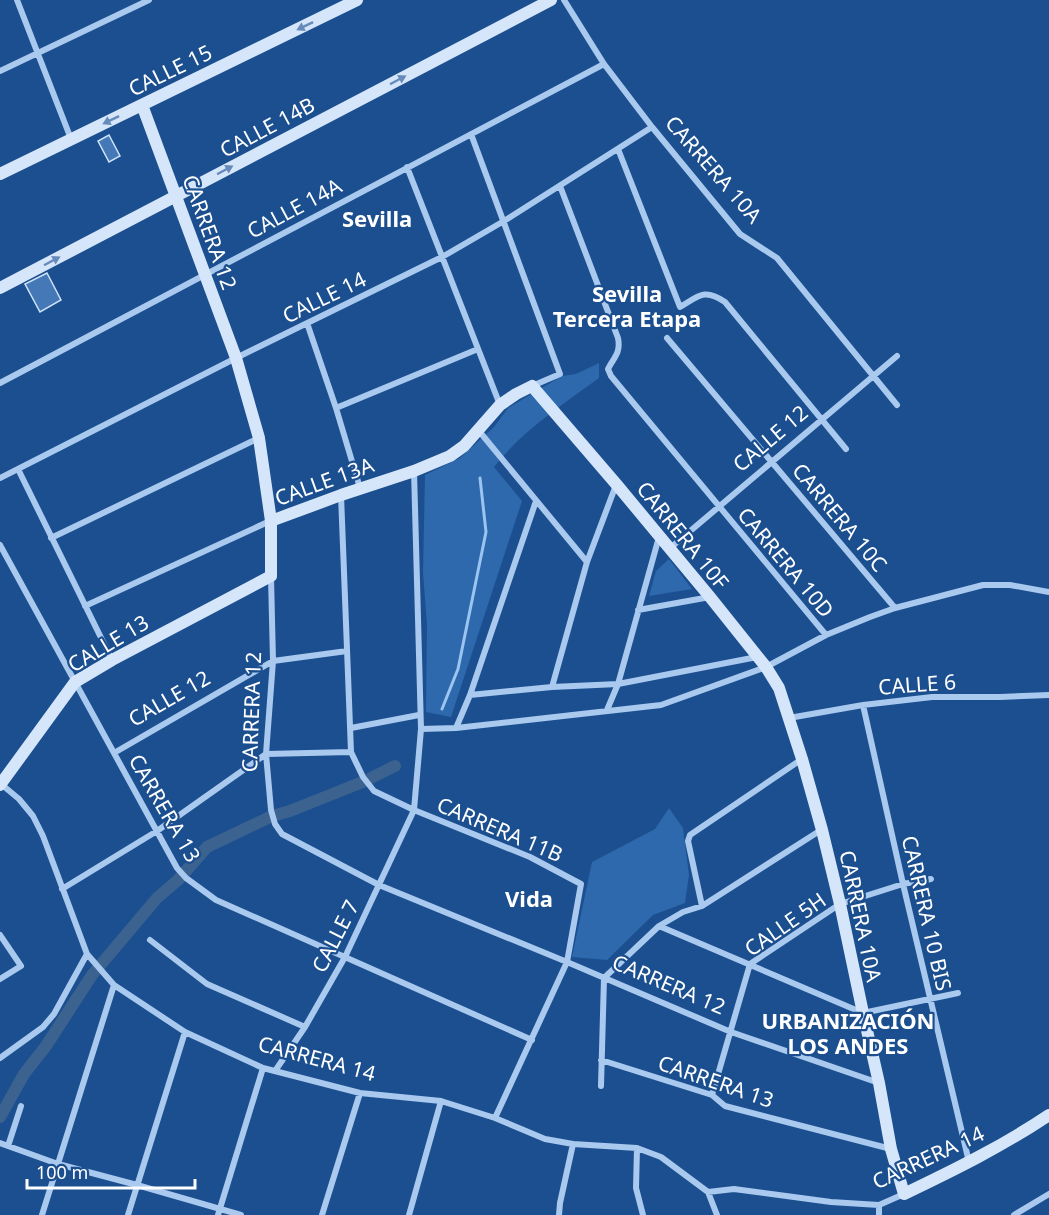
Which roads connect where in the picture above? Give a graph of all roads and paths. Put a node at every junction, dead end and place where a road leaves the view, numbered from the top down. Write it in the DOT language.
graph roads {
  1 [pos="17,0"];
  2 [pos="149,0"];
  3 [pos="551,0"];
  4 [pos="564,0"];
  5 [pos="352,1"];
  6 [pos="38,53"];
  7 [pos="604,64"];
  8 [pos="0,71"];
  9 [pos="142,105"];
  10 [pos="652,127"];
  11 [pos="471,134"];
  12 [pos="71,140"];
  13 [pos="618,149"];
  14 [pos="407,167"];
  15 [pos="0,174"];
  16 [pos="560,186"];
  17 [pos="175,196"];
  18 [pos="504,221"];
  19 [pos="442,257"];
  20 [pos="205,274"];
  21 [pos="0,288"];
  22 [pos="307,323"];
  23 [pos="667,338"];
  24 [pos="478,349"];
  25 [pos="897,356"];
  26 [pos="236,358"];
  27 [pos="874,376"];
  28 [pos="0,382"];
  29 [pos="532,386"];
  30 [pos="500,405"];
  31 [pos="897,405"];
  32 [pos="336,408"];
  33 [pos="822,420"];
  34 [pos="479,430"];
  35 [pos="259,438"];
  36 [pos="846,449"];
  37 [pos="772,462"];
  38 [pos="18,469"];
  39 [pos="414,471"];
  40 [pos="0,478"];
  41 [pos="617,484"];
  42 [pos="360,489"];
  43 [pos="341,495"];
  44 [pos="536,501"];
  45 [pos="718,507"];
  46 [pos="271,521"];
  47 [pos="659,537"];
  48 [pos="51,538"];
  49 [pos="0,545"];
  50 [pos="669,549"];
  51 [pos="587,562"];
  52 [pos="271,576"];
  53 [pos="1049,592"];
  54 [pos="710,597"];
  55 [pos="86,606"];
  56 [pos="895,608"];
  57 [pos="638,610"];
  58 [pos="826,635"];
  59 [pos="347,651"];
  60 [pos="112,660"];
  61 [pos="273,661"];
  62 [pos="762,662"];
  63 [pos="75,682"];
  64 [pos="618,684"];
  65 [pos="552,687"];
  66 [pos="470,695"];
  67 [pos="1049,695"];
  68 [pos="863,705"];
  69 [pos="608,710"];
  70 [pos="419,715"];
  71 [pos="789,718"];
  72 [pos="351,728"];
  73 [pos="456,728"];
  74 [pos="421,729"];
  75 [pos="351,752"];
  76 [pos="114,753"];
  77 [pos="266,754"];
  78 [pos="802,759"];
  79 [pos="0,784"];
  80 [pos="414,810"];
  81 [pos="822,830"];
  82 [pos="157,831"];
  83 [pos="932,879"];
  84 [pos="903,884"];
  85 [pos="379,885"];
  86 [pos="62,889"];
  87 [pos="840,904"];
  88 [pos="702,906"];
  89 [pos="659,926"];
  90 [pos="0,935"];
  91 [pos="150,940"];
  92 [pos="87,954"];
  93 [pos="345,957"];
  94 [pos="567,962"];
  95 [pos="750,964"];
  96 [pos="604,978"];
  97 [pos="0,979"];
  98 [pos="114,985"];
  99 [pos="958,993"];
  100 [pos="930,998"];
  101 [pos="862,1013"];
  102 [pos="305,1027"];
  103 [pos="185,1032"];
  104 [pos="731,1032"];
  105 [pos="532,1040"];
  106 [pos="0,1058"];
  107 [pos="602,1060"];
  108 [pos="263,1068"];
  109 [pos="275,1071"];
  110 [pos="879,1083"];
  111 [pos="601,1086"];
  112 [pos="360,1093"];
  113 [pos="712,1095"];
  114 [pos="441,1101"];
  115 [pos="21,1106"];
  116 [pos="1049,1115"];
  117 [pos="495,1118"];
  118 [pos="0,1143"];
  119 [pos="573,1144"];
  120 [pos="8,1146"];
  121 [pos="637,1148"];
  122 [pos="891,1149"];
  123 [pos="969,1162"];
  124 [pos="58,1164"];
  125 [pos="137,1185"];
  126 [pos="708,1192"];
  127 [pos="904,1194"];
  128 [pos="1049,1194"];
  129 [pos="879,1205"];
  130 [pos="219,1212"];
  131 [pos="42,1215"];
  132 [pos="128,1215"];
  133 [pos="241,1215"];
  134 [pos="322,1215"];
  135 [pos="409,1215"];
  136 [pos="559,1215"];
  137 [pos="643,1215"];
  138 [pos="717,1215"];
  139 [pos="879,1215"];
  140 [pos="1014,1215"];
  1 -- 6 [label="street"];
  2 -- 6 [label="street"];
  17 -- 3 [label="street, CALLE 14B, one-way"];
  4 -- 7 [label="street, CARRERA 10A"];
  5 -- 9 [label="street, CALLE 15, one-way"];
  6 -- 8 [label="street"];
  6 -- 12 [label="street"];
  7 -- 10 [label="street, CARRERA 10A"];
  7 -- 11 [label="street, CALLE 14A"];
  9 -- 12 [label="street, CALLE 15, one-way"];
  9 -- 17 [label="street, CARRERA 12"];
  10 -- 13 [label="street, CALLE 14"];
  10 -- 27 [label="street, CARRERA 10A"];
  11 -- 14 [label="street, CALLE 14A"];
  11 -- 18 [label="street"];
  12 -- 15 [label="street, CALLE 15"];
  13 -- 16 [label="street, CALLE 14"];
  13 -- 33 [label="street"];
  14 -- 19 [label="street"];
  14 -- 20 [label="street, CALLE 14A"];
  16 -- 18 [label="street, CALLE 14"];
  16 -- 45 [label="street, CARRERA 10D"];
  17 -- 20 [label="street, CARRERA 12"];
  21 -- 17 [label="street, CALLE 14B, one-way"];
  18 -- 19 [label="street, CALLE 14"];
  18 -- 29 [label="street, CALLE 13A"];
  19 -- 22 [label="street, CALLE 14"];
  19 -- 24 [label="street"];
  20 -- 26 [label="street, CARRERA 12"];
  20 -- 28 [label="street, CALLE 14A"];
  22 -- 26 [label="street, CALLE 14"];
  22 -- 32 [label="street"];
  23 -- 37 [label="street, CARRERA 10C"];
  24 -- 30 [label="street"];
  24 -- 32 [label="street"];
  25 -- 27 [label="street, CALLE 12"];
  26 -- 35 [label="street, CARRERA 12"];
  26 -- 38 [label="street, CALLE 14"];
  27 -- 31 [label="street, CARRERA 10A"];
  27 -- 33 [label="street, CALLE 12"];
  29 -- 30 [label="street, CALLE 13A"];
  29 -- 41 [label="street, CARRERA 10F"];
  30 -- 34 [label="street, CALLE 13A"];
  32 -- 42 [label="street"];
  33 -- 36 [label="street"];
  33 -- 37 [label="street, CALLE 12"];
  34 -- 39 [label="street, CALLE 13A"];
  34 -- 44 [label="street"];
  35 -- 46 [label="street, CARRERA 12"];
  35 -- 48 [label="street"];
  37 -- 45 [label="street, CALLE 12"];
  37 -- 56 [label="street, CARRERA 10C"];
  38 -- 40 [label="street, CALLE 14"];
  38 -- 48 [label="street"];
  39 -- 42 [label="street, CALLE 13A"];
  39 -- 70 [label="street"];
  41 -- 47 [label="street, CARRERA 10F"];
  41 -- 51 [label="street"];
  42 -- 43 [label="street, CALLE 13A"];
  43 -- 46 [label="street, CALLE 13A"];
  43 -- 59 [label="street, CARRERA 11B"];
  44 -- 51 [label="street"];
  44 -- 66 [label="street"];
  45 -- 50 [label="street, CALLE 12"];
  45 -- 58 [label="street, CARRERA 10D"];
  46 -- 52 [label="street, CARRERA 12"];
  46 -- 55 [label="street, CALLE 13A"];
  47 -- 50 [label="street, CARRERA 10F"];
  47 -- 57 [label="street"];
  48 -- 55 [label="street"];
  49 -- 63 [label="street, CARRERA 13"];
  50 -- 54 [label="street, CARRERA 10F"];
  51 -- 65 [label="street"];
  52 -- 60 [label="street, CALLE 13"];
  52 -- 61 [label="street, CARRERA 12"];
  53 -- 56 [label="street"];
  54 -- 57 [label="street"];
  54 -- 62 [label="street, CARRERA 10F"];
  55 -- 60 [label="street"];
  56 -- 58 [label="street"];
  57 -- 64 [label="street"];
  58 -- 62 [label="street"];
  59 -- 61 [label="street, CALLE 12"];
  59 -- 72 [label="street, CARRERA 11B"];
  60 -- 63 [label="street, CALLE 13"];
  61 -- 76 [label="street, CALLE 12"];
  61 -- 77 [label="street, CARRERA 12"];
  62 -- 64 [label="street"];
  62 -- 69 [label="street"];
  62 -- 71 [label="street, CARRERA 10F"];
  63 -- 76 [label="street, CARRERA 13"];
  63 -- 79 [label="street, CALLE 13"];
  64 -- 65 [label="street"];
  64 -- 69 [label="street"];
  65 -- 66 [label="street"];
  66 -- 73 [label="street"];
  67 -- 68 [label="street, CALLE 6"];
  68 -- 71 [label="street, CALLE 6"];
  68 -- 84 [label="street, CARRERA 10 BIS"];
  69 -- 73 [label="street"];
  70 -- 72 [label="street"];
  70 -- 74 [label="street"];
  71 -- 78 [label="street, CARRERA 10A"];
  72 -- 75 [label="street, CARRERA 11B"];
  73 -- 74 [label="street"];
  74 -- 80 [label="street"];
  75 -- 77 [label="street"];
  75 -- 80 [label="street, CARRERA 11B"];
  76 -- 82 [label="street, CARRERA 13"];
  77 -- 82 [label="street"];
  77 -- 85 [label="street, CARRERA 12"];
  78 -- 81 [label="street, CARRERA 10A"];
  78 -- 88 [label="street"];
  79 -- 86 [label="street, CARRERA 14"];
  80 -- 85 [label="street, CALLE 7"];
  80 -- 94 [label="street, CARRERA 11B"];
  81 -- 87 [label="street, CARRERA 10A"];
  81 -- 88 [label="street"];
  82 -- 86 [label="street"];
  82 -- 93 [label="street, CARRERA 13"];
  83 -- 84 [label="street, CALLE 5H"];
  84 -- 87 [label="street, CALLE 5H"];
  84 -- 100 [label="street, CARRERA 10 BIS"];
  85 -- 93 [label="street, CALLE 7"];
  85 -- 94 [label="street, CARRERA 12"];
  86 -- 92 [label="street, CARRERA 14"];
  87 -- 95 [label="street, CALLE 5H"];
  87 -- 101 [label="street, CARRERA 10A"];
  88 -- 89 [label="street"];
  89 -- 95 [label="street"];
  89 -- 96 [label="street"];
  90 -- 97 [label="street"];
  91 -- 102 [label="street"];
  92 -- 98 [label="street, CARRERA 14"];
  92 -- 106 [label="street"];
  93 -- 102 [label="street, CALLE 7"];
  93 -- 105 [label="street, CARRERA 13"];
  94 -- 96 [label="street, CARRERA 12"];
  94 -- 105 [label="street"];
  95 -- 101 [label="street"];
  95 -- 104 [label="street, CALLE 5H"];
  96 -- 104 [label="street, CARRERA 12"];
  96 -- 107 [label="street"];
  98 -- 103 [label="street, CARRERA 14"];
  98 -- 124 [label="street"];
  99 -- 100 [label="street"];
  100 -- 101 [label="street"];
  100 -- 123 [label="street, CARRERA 10 BIS"];
  101 -- 110 [label="street, CARRERA 10A"];
  102 -- 109 [label="street, CALLE 7"];
  103 -- 108 [label="street, CARRERA 14"];
  103 -- 125 [label="street"];
  104 -- 110 [label="street, CARRERA 12"];
  104 -- 113 [label="street, CALLE 5H"];
  105 -- 117 [label="street"];
  107 -- 111 [label="street"];
  107 -- 113 [label="street, CARRERA 13"];
  108 -- 109 [label="street, CARRERA 14"];
  108 -- 130 [label="street"];
  109 -- 112 [label="street, CARRERA 14"];
  110 -- 122 [label="street, CARRERA 10A"];
  112 -- 114 [label="street, CARRERA 14"];
  112 -- 134 [label="street"];
  113 -- 122 [label="street, CARRERA 13"];
  114 -- 117 [label="street, CARRERA 14"];
  114 -- 135 [label="street"];
  115 -- 120 [label="street"];
  116 -- 123 [label="street, CARRERA 14"];
  117 -- 119 [label="street, CARRERA 14"];
  118 -- 120 [label="street"];
  119 -- 121 [label="street, CARRERA 14"];
  119 -- 136 [label="street"];
  120 -- 124 [label="street"];
  121 -- 126 [label="street, CARRERA 14"];
  121 -- 137 [label="street"];
  122 -- 127 [label="street, CARRERA 10A"];
  123 -- 127 [label="street, CARRERA 14"];
  124 -- 125 [label="street"];
  124 -- 131 [label="street"];
  125 -- 130 [label="street"];
  125 -- 132 [label="street"];
  126 -- 129 [label="street, CARRERA 14"];
  126 -- 138 [label="street"];
  127 -- 129 [label="street, CARRERA 14"];
  128 -- 140 [label="street"];
  129 -- 139 [label="street"];
  130 -- 133 [label="street"];
}
